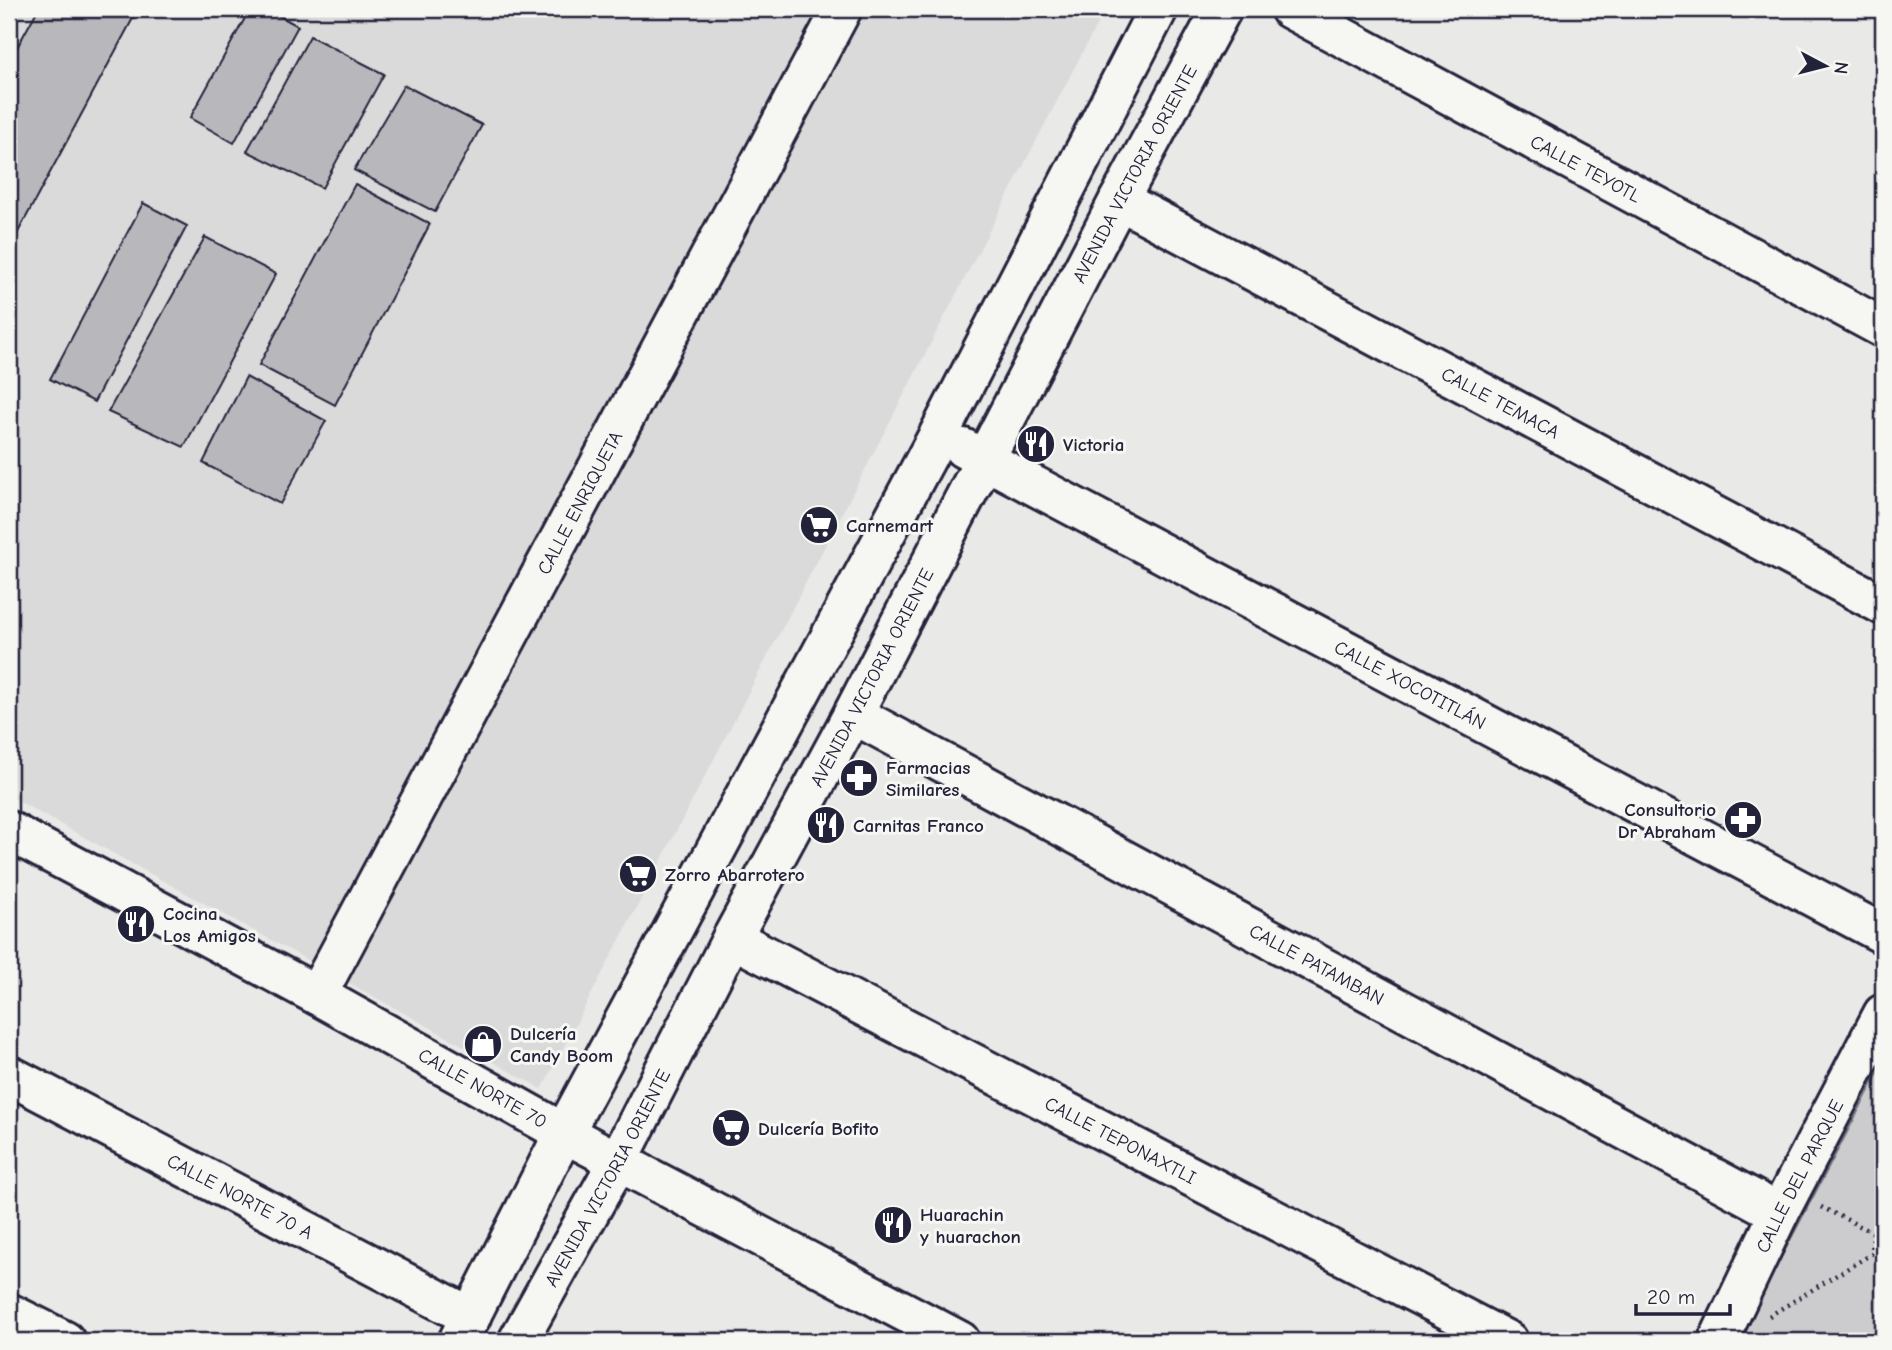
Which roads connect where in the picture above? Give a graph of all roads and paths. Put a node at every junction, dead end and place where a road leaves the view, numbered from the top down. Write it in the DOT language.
graph roads {
  1 [pos="842,9"];
  2 [pos="1158,9"];
  3 [pos="1222,9"];
  4 [pos="1290,9"];
  5 [pos="1119,201"];
  6 [pos="1883,328"];
  7 [pos="938,436"];
  8 [pos="985,460"];
  9 [pos="1883,605"];
  10 [pos="853,714"];
  11 [pos="9,831"];
  12 [pos="1883,934"];
  13 [pos="732,938"];
  14 [pos="317,995"];
  15 [pos="1883,1014"];
  16 [pos="9,1075"];
  17 [pos="564,1133"];
  18 [pos="618,1161"];
  19 [pos="1817,1205"];
  20 [pos="1779,1213"];
  21 [pos="1883,1221"];
  22 [pos="1874,1233"];
  23 [pos="1873,1253"];
  24 [pos="1883,1267"];
  25 [pos="9,1313"];
  26 [pos="1768,1317"];
  27 [pos="464,1329"];
  28 [pos="65,1341"];
  29 [pos="518,1341"];
  30 [pos="960,1341"];
  31 [pos="1508,1341"];
  32 [pos="1718,1341"];
  1 -- 14 [label="street, CALLE ENRIQUETA"];
  2 -- 7 [label="street"];
  3 -- 5 [label="street, AVENIDA VICTORIA ORIENTE"];
  4 -- 6 [label="street, CALLE TEYOTL"];
  5 -- 8 [label="street, AVENIDA VICTORIA ORIENTE"];
  5 -- 9 [label="street, CALLE TEMACA"];
  7 -- 8 [label="street, CALLE XOCOTITLÁN"];
  7 -- 17 [label="street"];
  8 -- 10 [label="street, AVENIDA VICTORIA ORIENTE"];
  8 -- 12 [label="street, CALLE XOCOTITLÁN"];
  10 -- 13 [label="street, AVENIDA VICTORIA ORIENTE"];
  10 -- 20 [label="street, CALLE PATAMBAN"];
  11 -- 14 [label="street, CALLE NORTE 70"];
  13 -- 18 [label="street, AVENIDA VICTORIA ORIENTE"];
  13 -- 31 [label="street, CALLE TEPONAXTLI"];
  14 -- 17 [label="street, CALLE NORTE 70"];
  15 -- 20 [label="street, CALLE DEL PARQUE"];
  16 -- 27 [label="street, CALLE NORTE 70 A"];
  17 -- 18 [label="street, CALLE NORTE 70"];
  17 -- 27 [label="street"];
  18 -- 29 [label="street, AVENIDA VICTORIA ORIENTE"];
  18 -- 30 [label="street, CALLE NORTE 70"];
  19 -- 22 [label="path"];
  20 -- 32 [label="street, CALLE DEL PARQUE"];
  21 -- 22 [label="path"];
  22 -- 23 [label="path"];
  23 -- 24 [label="path"];
  23 -- 26 [label="path"];
  25 -- 28 [label="street"];
}
